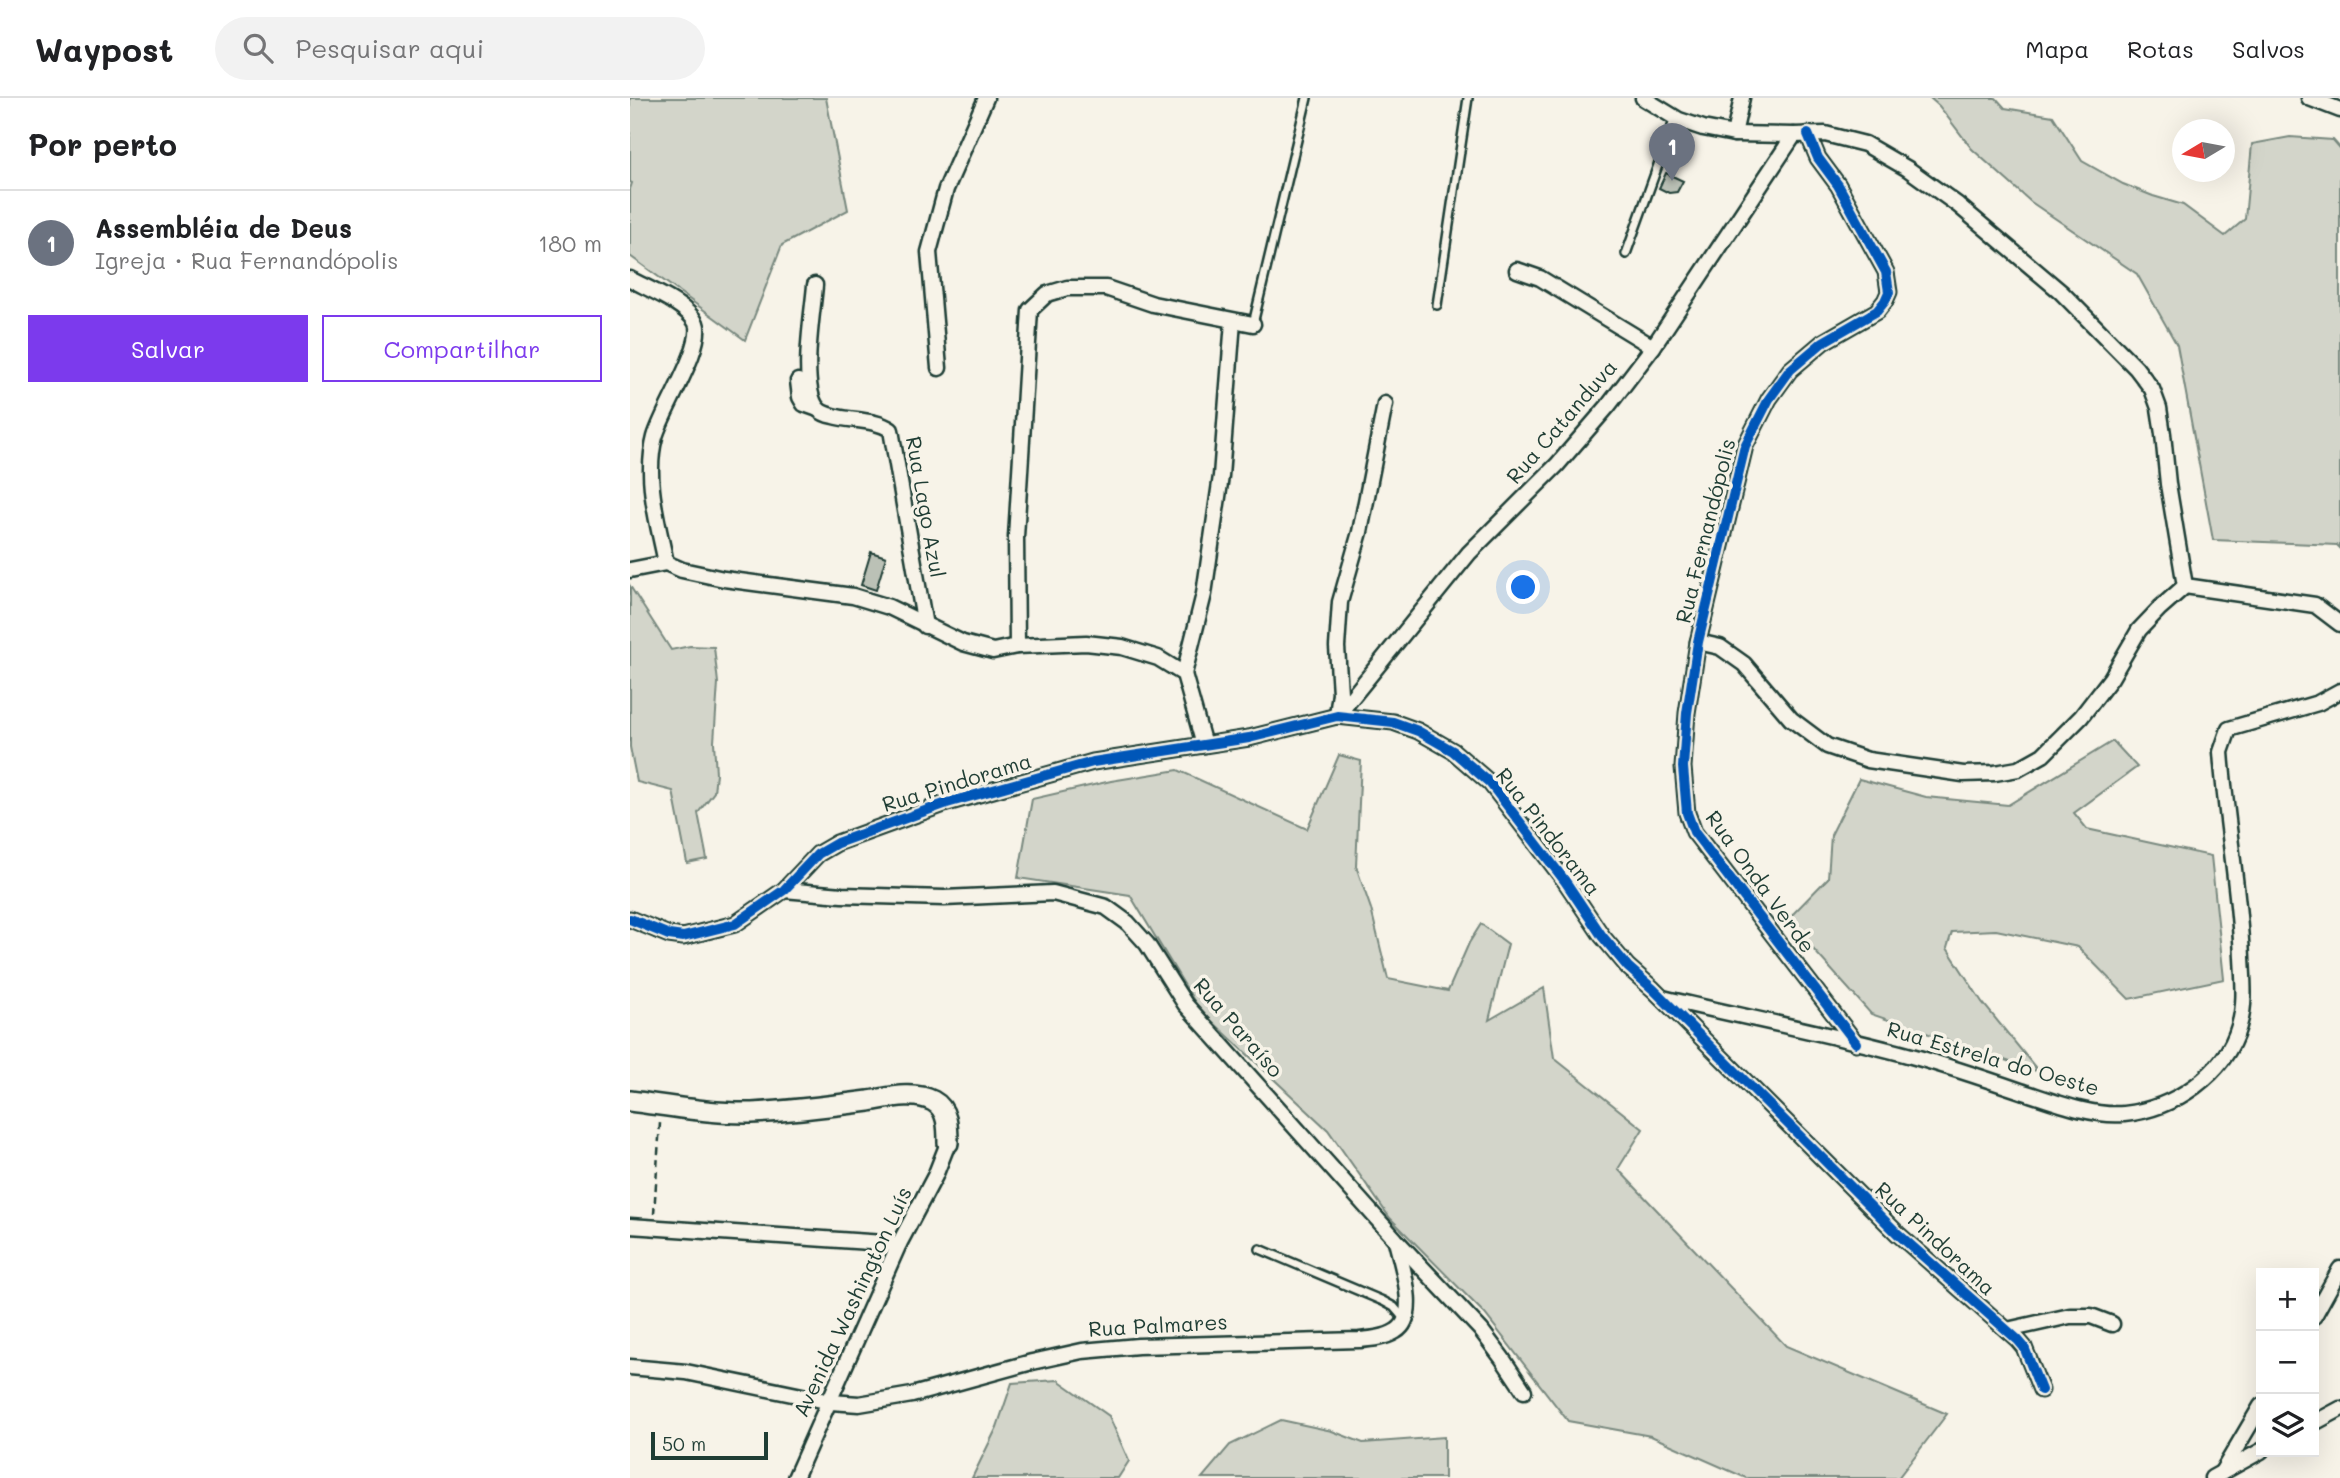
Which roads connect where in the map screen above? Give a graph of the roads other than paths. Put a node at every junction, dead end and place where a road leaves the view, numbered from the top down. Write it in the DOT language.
graph roads {
  1 [pos="986,98"];
  2 [pos="1307,98"];
  3 [pos="1468,98"];
  4 [pos="1643,98"];
  5 [pos="1742,98"];
  6 [pos="2309,98"];
  7 [pos="2340,110"];
  8 [pos="1675,117"];
  9 [pos="1734,134"];
  10 [pos="1801,135"];
  11 [pos="1626,254"];
  12 [pos="1517,270"];
  13 [pos="630,279"];
  14 [pos="815,285"];
  15 [pos="1437,306"];
  16 [pos="1233,321"];
  17 [pos="1253,324"];
  18 [pos="1653,347"];
  19 [pos="939,368"];
  20 [pos="798,381"];
  21 [pos="1385,404"];
  22 [pos="818,409"];
  23 [pos="666,563"];
  24 [pos="630,570"];
  25 [pos="2185,586"];
  26 [pos="2340,624"];
  27 [pos="925,626"];
  28 [pos="1698,642"];
  29 [pos="1017,646"];
  30 [pos="1184,674"];
  31 [pos="2340,691"];
  32 [pos="1337,716"];
  33 [pos="1204,745"];
  34 [pos="784,890"];
  35 [pos="630,919"];
  36 [pos="1663,998"];
  37 [pos="1856,1043"];
  38 [pos="630,1101"];
  39 [pos="948,1143"];
  40 [pos="630,1226"];
  41 [pos="1396,1240"];
  42 [pos="899,1244"];
  43 [pos="1260,1249"];
  44 [pos="2340,1269"];
  45 [pos="2319,1307"];
  46 [pos="1406,1321"];
  47 [pos="2112,1324"];
  48 [pos="2007,1330"];
  49 [pos="630,1367"];
  50 [pos="2041,1390"];
  51 [pos="1524,1391"];
  52 [pos="831,1402"];
  53 [pos="2340,1409"];
  54 [pos="2256,1414"];
  55 [pos="2319,1420"];
  56 [pos="2256,1454"];
  57 [pos="2217,1475"];
  58 [pos="795,1478"];
  1 -- 19 [label="street"];
  2 -- 17 [label="lane"];
  3 -- 15 [label="lane"];
  4 -- 8 [label="street"];
  5 -- 9 [label="street"];
  6 -- 7 [label="street"];
  8 -- 9 [label="street"];
  8 -- 11 [label="lane"];
  9 -- 10 [label="street"];
  10 -- 18 [label="street, Rua Catanduva"];
  10 -- 25 [label="street"];
  10 -- 28 [label="street, Rua Fernandópolis"];
  12 -- 18 [label="street"];
  13 -- 23 [label="street"];
  14 -- 22 [label="street"];
  16 -- 17 [label="street"];
  16 -- 29 [label="street"];
  16 -- 30 [label="street"];
  18 -- 32 [label="street, Rua Catanduva"];
  20 -- 22 [label="street"];
  21 -- 32 [label="street"];
  22 -- 27 [label="street, Rua Lago Azul"];
  23 -- 24 [label="street"];
  23 -- 27 [label="street"];
  25 -- 26 [label="street"];
  25 -- 28 [label="street, Rua Fernandópolis"];
  27 -- 29 [label="street"];
  28 -- 37 [label="street, Rua Onda Verde"];
  29 -- 30 [label="street"];
  30 -- 33 [label="street"];
  31 -- 37 [label="street, Rua Estrela do Oeste"];
  32 -- 33 [label="street, Rua Pindorama"];
  32 -- 36 [label="street, Rua Pindorama"];
  33 -- 34 [label="street, Rua Pindorama"];
  34 -- 35 [label="street, Rua Pindorama"];
  34 -- 41 [label="street, Rua Paraíso"];
  36 -- 37 [label="street, Rua Estrela do Oeste"];
  36 -- 48 [label="street, Rua Pindorama"];
  38 -- 39 [label="street"];
  39 -- 42 [label="street, Avenida Washington Luís"];
  40 -- 42 [label="street"];
  41 -- 46 [label="street"];
  41 -- 51 [label="street, Rua Paraíso"];
  42 -- 52 [label="street, Avenida Washington Luís"];
  43 -- 46 [label="lane"];
  44 -- 45 [label="street"];
  46 -- 52 [label="street, Rua Palmares"];
  47 -- 48 [label="street"];
  48 -- 50 [label="street, Rua Pindorama"];
  49 -- 52 [label="street, Rua Palmares"];
  52 -- 58 [label="street, Avenida Washington Luís"];
  53 -- 55 [label="street"];
  54 -- 57 [label="street"];
  56 -- 57 [label="street"];
}
